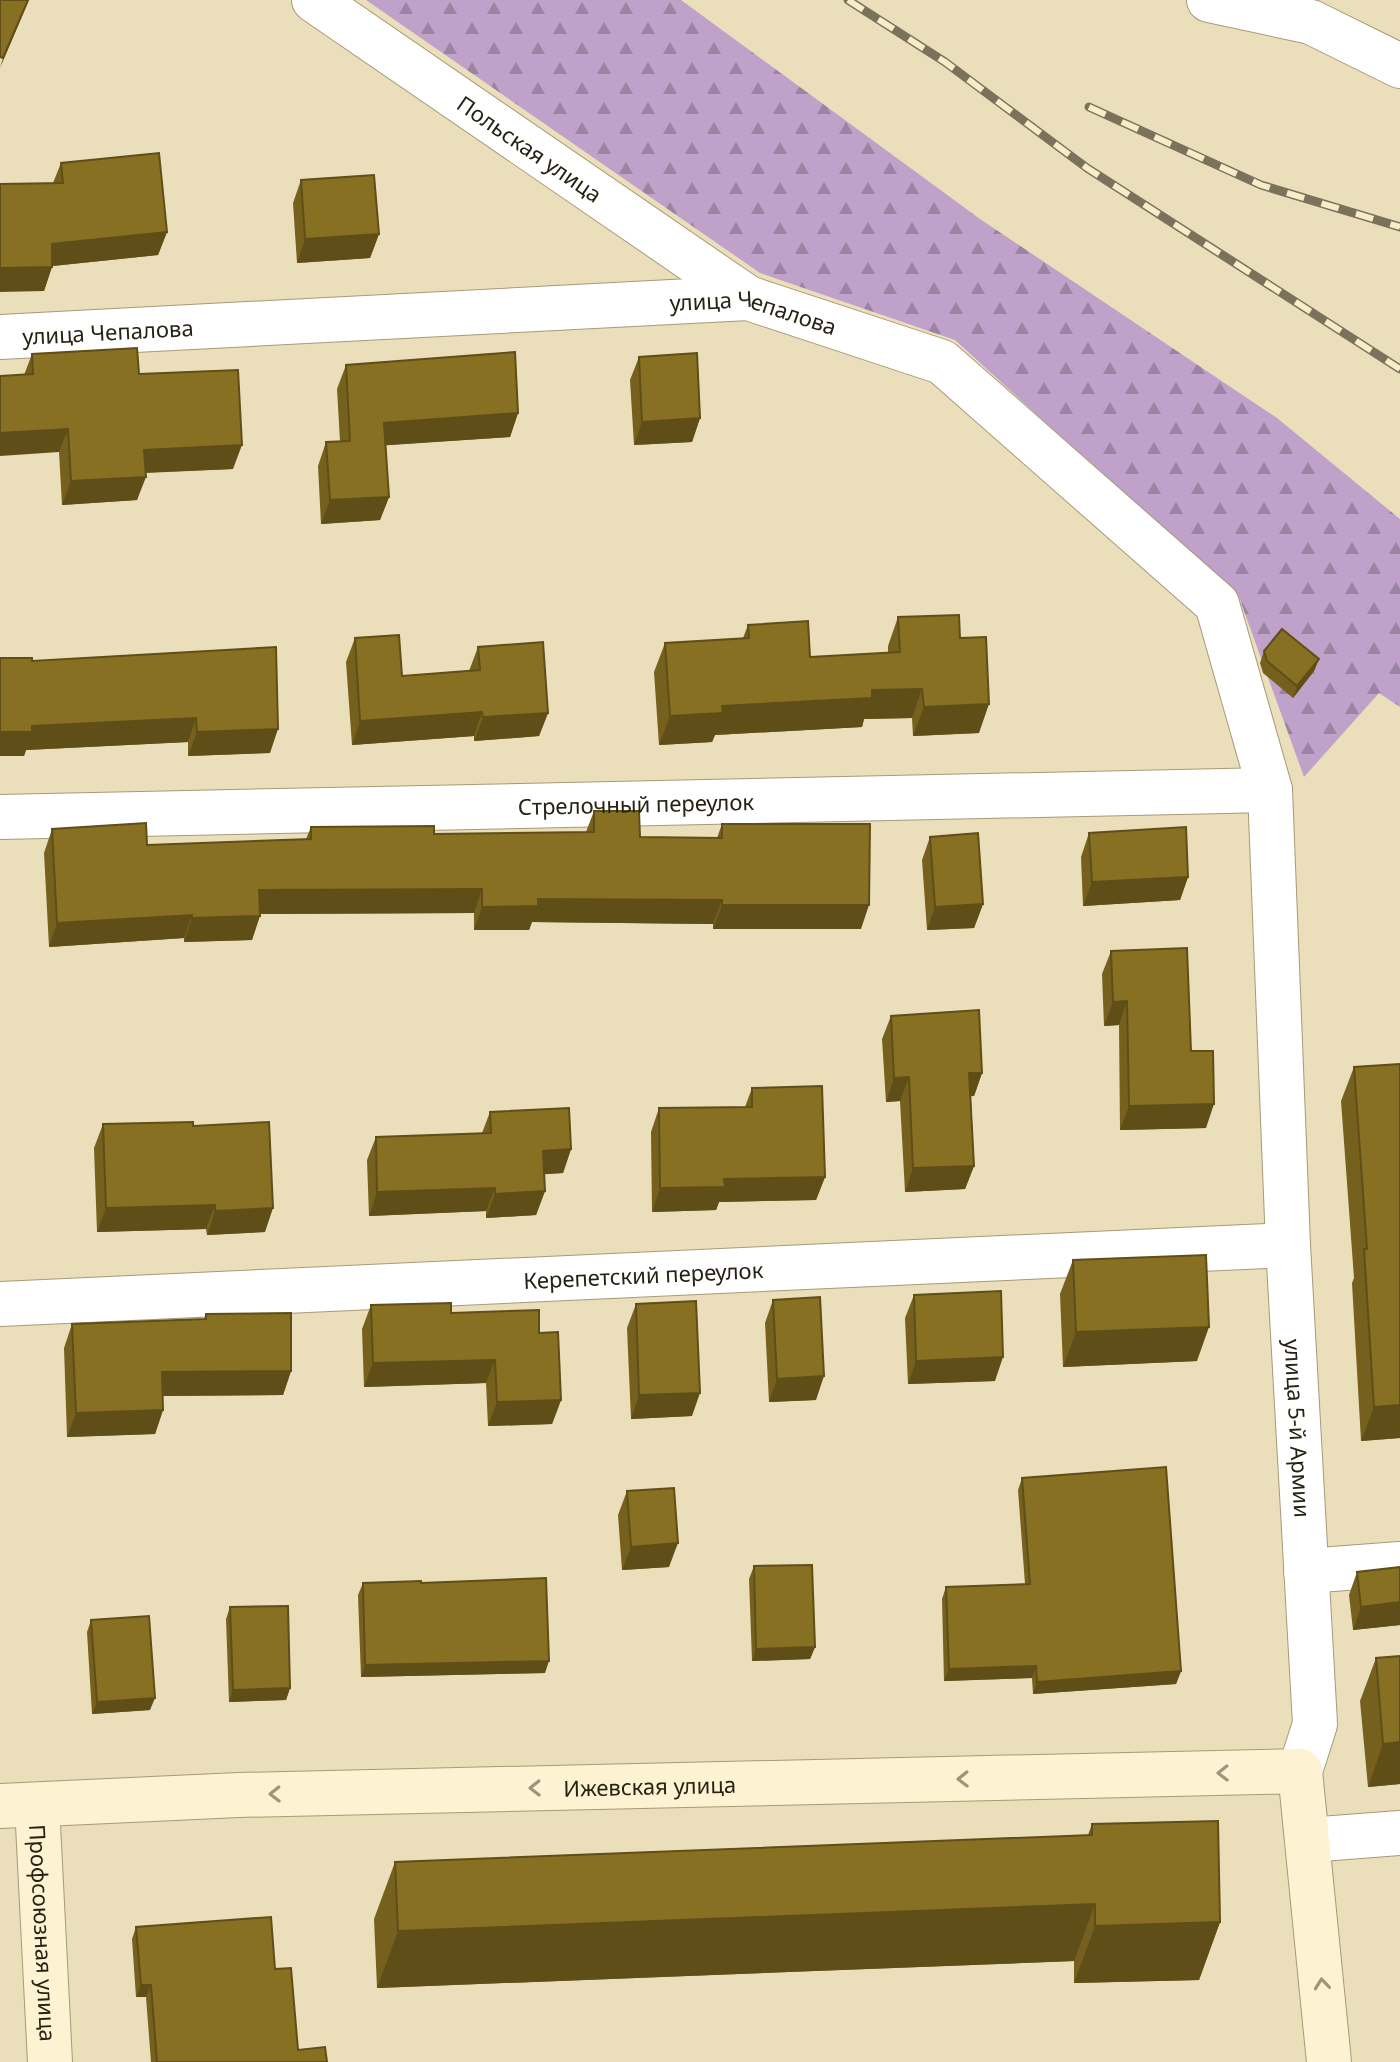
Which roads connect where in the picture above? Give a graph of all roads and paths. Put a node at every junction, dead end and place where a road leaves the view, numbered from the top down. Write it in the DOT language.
graph roads {
  1 [pos="314,0"];
  2 [pos="1209,0"];
  3 [pos="1400,66"];
  4 [pos="748,298"];
  5 [pos="0,337"];
  6 [pos="1270,790"];
  7 [pos="0,817"];
  8 [pos="1288,1245"];
  9 [pos="0,1304"];
  10 [pos="1400,1564"];
  11 [pos="1306,1571"];
  12 [pos="1300,1771"];
  13 [pos="18,1806"];
  14 [pos="1400,1833"];
  15 [pos="1308,1840"];
  16 [pos="50,2062"];
  17 [pos="1329,2062"];
  1 -- 4 [label="street, Польская улица"];
  2 -- 3 [label="street"];
  4 -- 5 [label="street, улица Чепалова"];
  4 -- 6 [label="street, улица Чепалова"];
  6 -- 7 [label="street, Стрелочный переулок"];
  6 -- 8 [label="street, улица 5-й Армии"];
  8 -- 9 [label="street, Керепетский переулок"];
  8 -- 11 [label="street, улица 5-й Армии"];
  10 -- 11 [label="street"];
  11 -- 12 [label="street, улица 5-й Армии"];
  12 -- 13 [label="main road, Ижевская улица, one-way"];
  12 -- 15 [label="main road, улица 5-й Армии"];
  13 -- 16 [label="main road, Профсоюзная улица"];
  14 -- 15 [label="street"];
  17 -- 15 [label="main road, улица 5-й Армии, one-way"];
}
